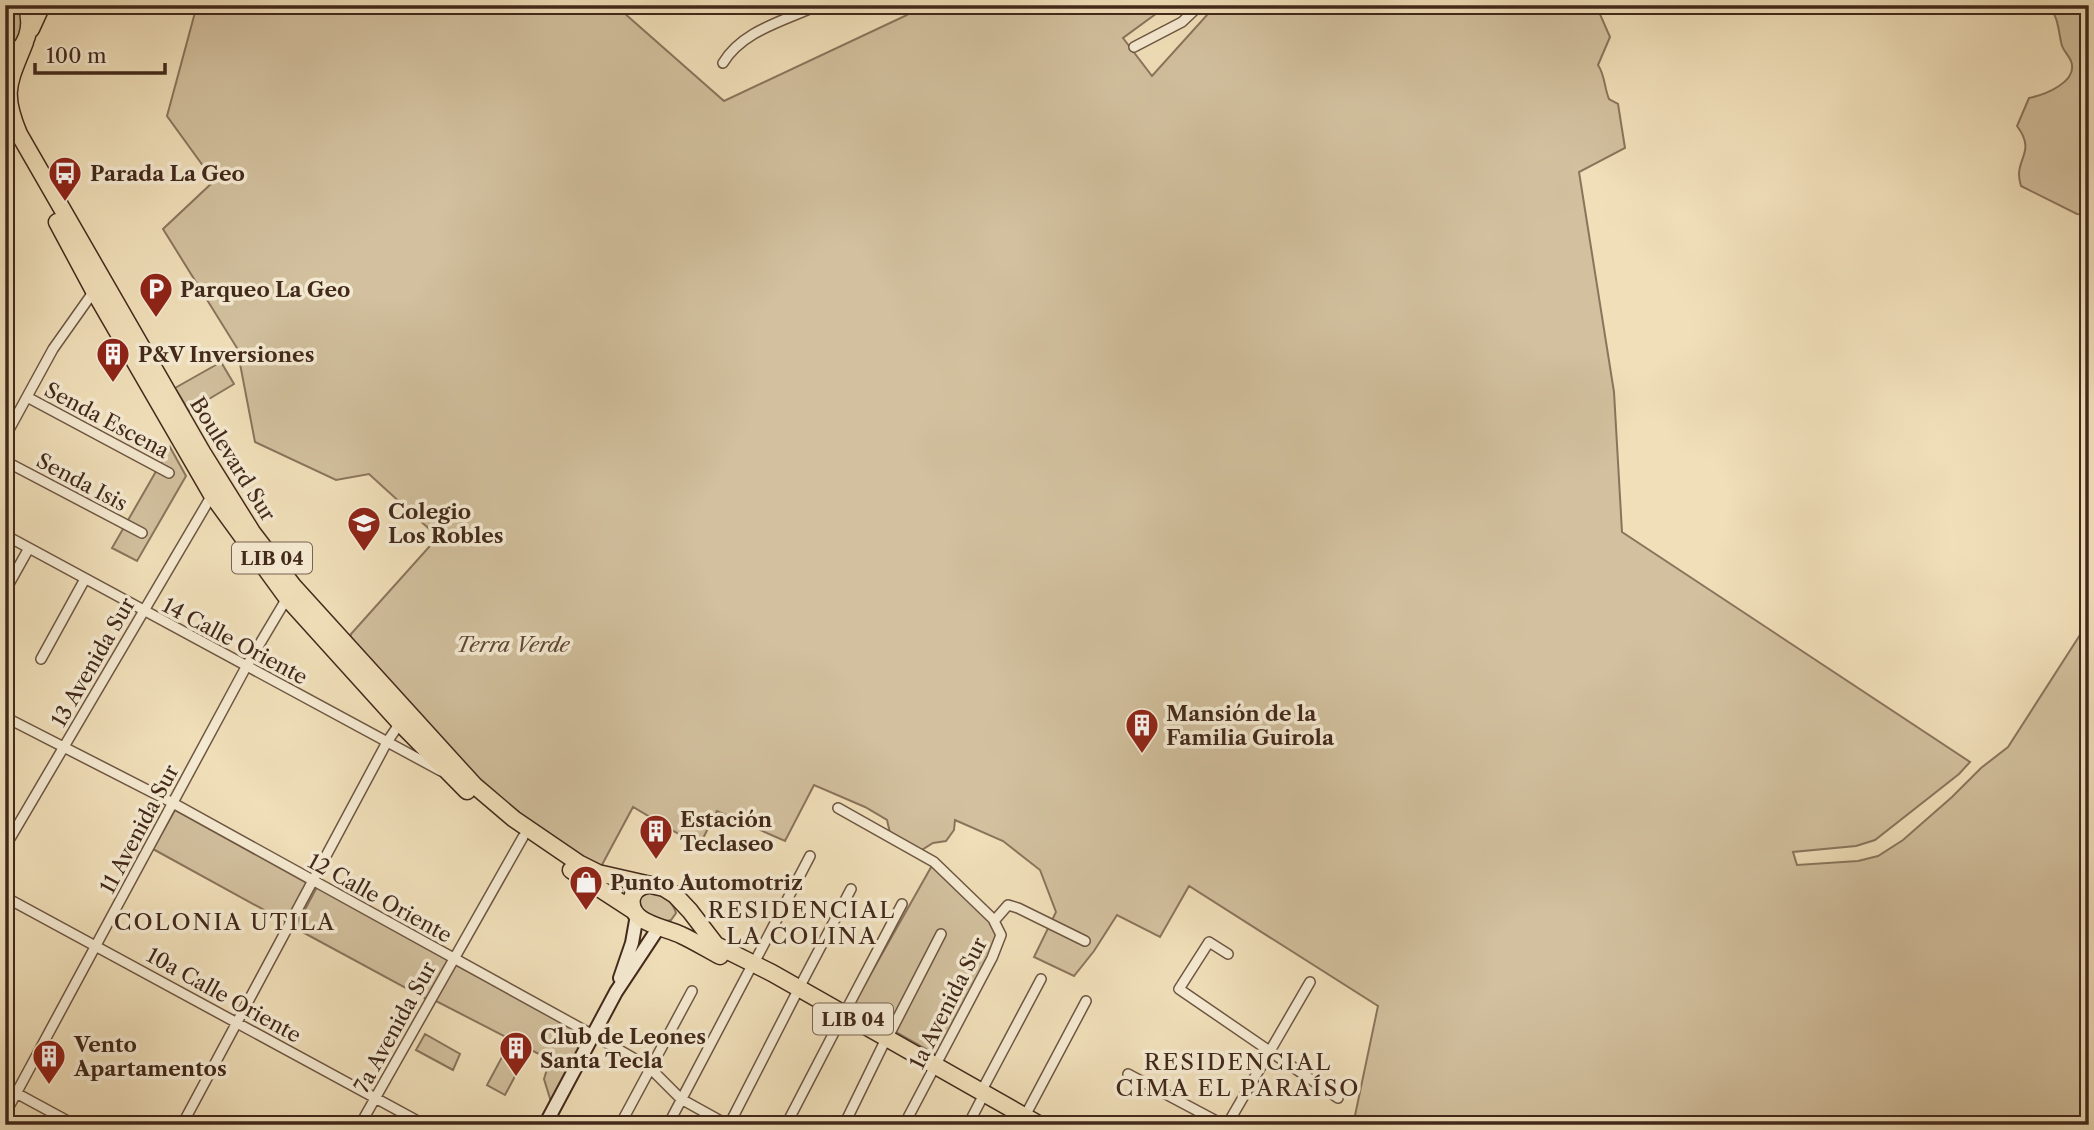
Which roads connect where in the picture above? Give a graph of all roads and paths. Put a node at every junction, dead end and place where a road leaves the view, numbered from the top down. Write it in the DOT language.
graph roads {
  1 [pos="26,5"];
  2 [pos="42,5"];
  3 [pos="818,5"];
  4 [pos="1200,5"];
  5 [pos="26,38"];
  6 [pos="1134,47"];
  7 [pos="11,61"];
  8 [pos="723,63"];
  9 [pos="5,77"];
  10 [pos="5,129"];
  11 [pos="94,291"];
  12 [pos="27,397"];
  13 [pos="5,438"];
  14 [pos="5,461"];
  15 [pos="169,474"];
  16 [pos="212,495"];
  17 [pos="142,533"];
  18 [pos="5,535"];
  19 [pos="29,548"];
  20 [pos="85,579"];
  21 [pos="5,591"];
  22 [pos="287,598"];
  23 [pos="143,611"];
  24 [pos="41,660"];
  25 [pos="246,667"];
  26 [pos="5,717"];
  27 [pos="400,723"];
  28 [pos="387,742"];
  29 [pos="64,748"];
  30 [pos="449,775"];
  31 [pos="173,803"];
  32 [pos="838,808"];
  33 [pos="523,837"];
  34 [pos="5,847"];
  35 [pos="810,856"];
  36 [pos="315,881"];
  37 [pos="648,885"];
  38 [pos="851,889"];
  39 [pos="5,897"];
  40 [pos="678,898"];
  41 [pos="902,904"];
  42 [pos="635,913"];
  43 [pos="994,921"];
  44 [pos="662,928"];
  45 [pos="941,934"];
  46 [pos="1085,941"];
  47 [pos="96,946"];
  48 [pos="1228,954"];
  49 [pos="454,959"];
  50 [pos="751,967"];
  51 [pos="1041,979"];
  52 [pos="1310,982"];
  53 [pos="692,991"];
  54 [pos="616,992"];
  55 [pos="797,992"];
  56 [pos="1086,1001"];
  57 [pos="842,1018"];
  58 [pos="238,1023"];
  59 [pos="593,1035"];
  60 [pos="885,1042"];
  61 [pos="1269,1050"];
  62 [pos="649,1067"];
  63 [pos="934,1069"];
  64 [pos="1128,1073"];
  65 [pos="5,1087"];
  66 [pos="16,1093"];
  67 [pos="981,1096"];
  68 [pos="376,1098"];
  69 [pos="1339,1098"];
  70 [pos="681,1099"];
  71 [pos="5,1114"];
  72 [pos="1025,1121"];
  73 [pos="724,1124"];
  74 [pos="75,1125"];
  75 [pos="183,1125"];
  76 [pos="360,1125"];
  77 [pos="425,1125"];
  78 [pos="545,1125"];
  79 [pos="620,1125"];
  80 [pos="668,1125"];
  81 [pos="786,1125"];
  82 [pos="844,1125"];
  83 [pos="904,1125"];
  84 [pos="968,1125"];
  85 [pos="1040,1125"];
  86 [pos="1225,1125"];
  1 -- 5 [label="highway"];
  2 -- 5 [label="highway"];
  3 -- 8 [label="street"];
  4 -- 6 [label="street"];
  5 -- 7 [label="highway"];
  7 -- 9 [label="street"];
  7 -- 37 [label="highway, Boulevard Sur / LIB 04"];
  10 -- 11 [label="highway, Boulevard Sur / LIB 04"];
  11 -- 12 [label="street"];
  11 -- 16 [label="highway, Boulevard Sur / LIB 04"];
  12 -- 13 [label="street"];
  12 -- 15 [label="street, Senda Escena"];
  14 -- 17 [label="street, Senda Isis"];
  16 -- 22 [label="highway, Boulevard Sur / LIB 04"];
  16 -- 23 [label="street, 13 Avenida Sur"];
  18 -- 19 [label="street, 14 Calle Oriente"];
  19 -- 20 [label="street, 14 Calle Oriente"];
  19 -- 21 [label="street"];
  20 -- 23 [label="street, 14 Calle Oriente"];
  20 -- 24 [label="street"];
  22 -- 25 [label="street, 11 Avenida Sur"];
  22 -- 27 [label="highway, Boulevard Sur / LIB 04"];
  23 -- 25 [label="street, 14 Calle Oriente"];
  23 -- 29 [label="street, 13 Avenida Sur"];
  25 -- 28 [label="street, 14 Calle Oriente"];
  25 -- 31 [label="street, 11 Avenida Sur"];
  26 -- 29 [label="street, 12 Calle Oriente"];
  27 -- 28 [label="street"];
  27 -- 30 [label="highway, Boulevard Sur / LIB 04"];
  28 -- 30 [label="street, 14 Calle Oriente"];
  28 -- 36 [label="street"];
  29 -- 31 [label="street, 12 Calle Oriente"];
  29 -- 34 [label="street, 13 Avenida Sur"];
  30 -- 33 [label="highway, Boulevard Sur / LIB 04"];
  31 -- 36 [label="street, 12 Calle Oriente"];
  31 -- 47 [label="street, 11 Avenida Sur"];
  32 -- 43 [label="street, 1a Avenida Sur"];
  33 -- 42 [label="highway, Boulevard Sur / LIB 04"];
  33 -- 49 [label="street, 7a Avenida Sur"];
  35 -- 50 [label="street"];
  36 -- 49 [label="street, 12 Calle Oriente"];
  36 -- 58 [label="street"];
  37 -- 40 [label="highway, LIB 04"];
  37 -- 42 [label="highway"];
  38 -- 55 [label="street"];
  39 -- 47 [label="street, 10a Calle Oriente"];
  40 -- 44 [label="highway"];
  40 -- 50 [label="highway, LIB 04"];
  41 -- 57 [label="street"];
  42 -- 44 [label="highway, LIB 04"];
  42 -- 54 [label="street"];
  43 -- 46 [label="street"];
  43 -- 63 [label="street, 1a Avenida Sur"];
  44 -- 50 [label="highway, LIB 04"];
  44 -- 54 [label="street"];
  45 -- 60 [label="street"];
  47 -- 58 [label="street, 10a Calle Oriente"];
  47 -- 66 [label="street, 11 Avenida Sur"];
  48 -- 61 [label="street"];
  49 -- 59 [label="street, 12 Calle Oriente"];
  49 -- 68 [label="street, 7a Avenida Sur"];
  50 -- 55 [label="highway, LIB 04"];
  50 -- 70 [label="street"];
  51 -- 67 [label="street"];
  52 -- 61 [label="street"];
  53 -- 62 [label="street"];
  54 -- 59 [label="street"];
  55 -- 57 [label="highway, LIB 04"];
  55 -- 73 [label="street"];
  56 -- 72 [label="street"];
  57 -- 60 [label="highway, LIB 04"];
  57 -- 81 [label="street"];
  58 -- 68 [label="street, 10a Calle Oriente"];
  58 -- 75 [label="street"];
  59 -- 62 [label="street, 12 Calle Oriente"];
  59 -- 78 [label="street"];
  60 -- 63 [label="highway, LIB 04"];
  60 -- 82 [label="street"];
  61 -- 69 [label="street"];
  61 -- 86 [label="street"];
  62 -- 70 [label="street, 12 Calle Oriente"];
  62 -- 79 [label="street"];
  63 -- 67 [label="highway, LIB 04"];
  63 -- 83 [label="street, 1a Avenida Sur"];
  64 -- 86 [label="street"];
  65 -- 66 [label="street"];
  66 -- 71 [label="street, 11 Avenida Sur"];
  66 -- 74 [label="street"];
  67 -- 72 [label="highway, LIB 04"];
  67 -- 84 [label="street"];
  68 -- 76 [label="street, 7a Avenida Sur"];
  68 -- 77 [label="street, 10a Calle Oriente"];
  70 -- 73 [label="street, 12 Calle Oriente"];
  70 -- 80 [label="street"];
  72 -- 85 [label="highway, LIB 04"];
}
